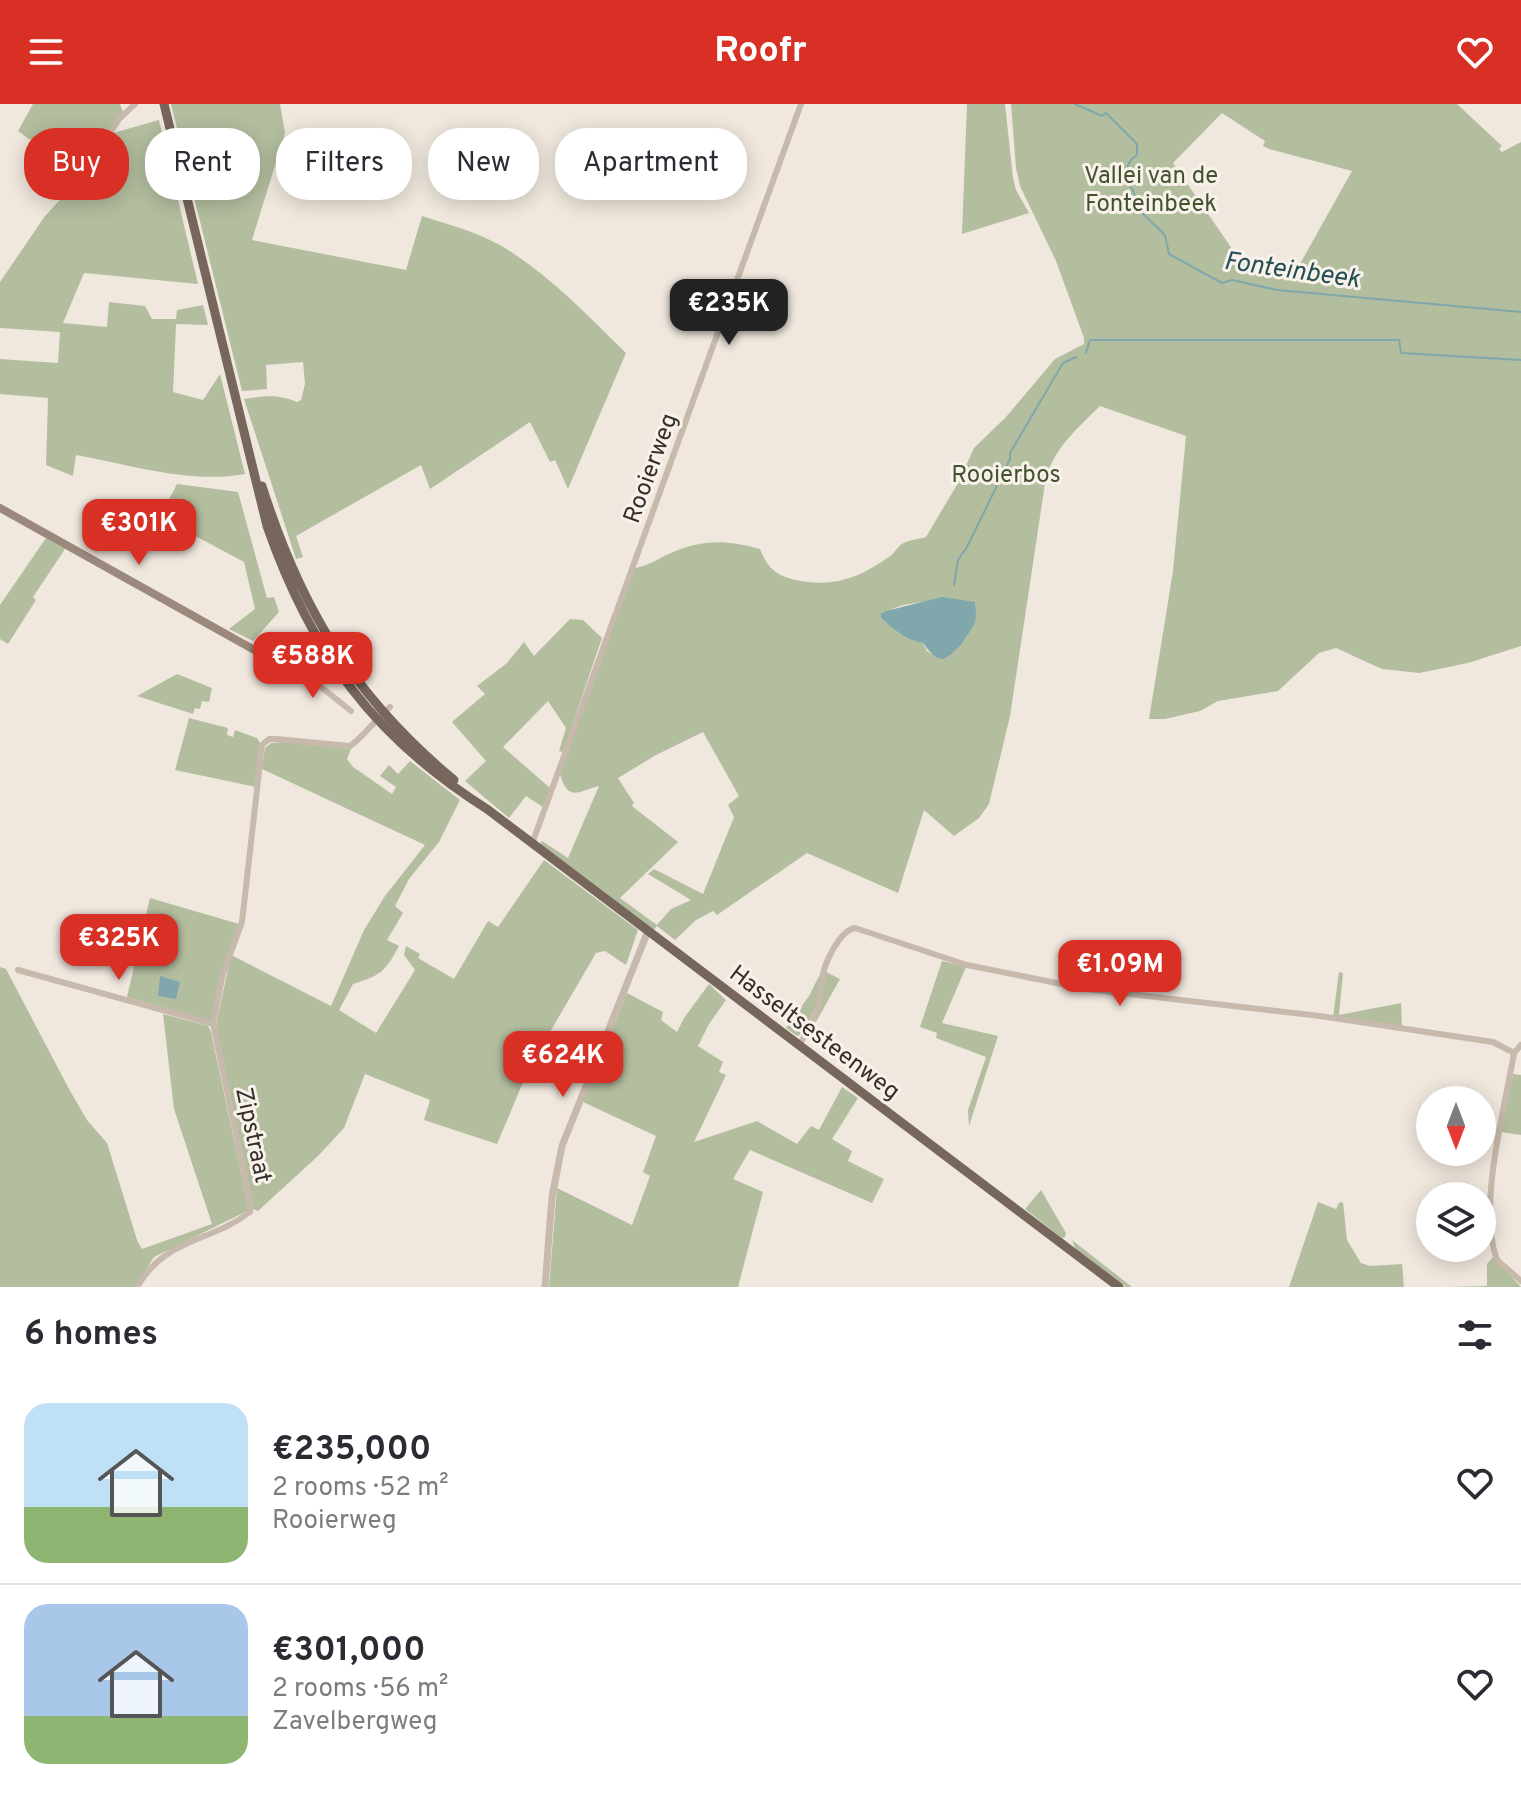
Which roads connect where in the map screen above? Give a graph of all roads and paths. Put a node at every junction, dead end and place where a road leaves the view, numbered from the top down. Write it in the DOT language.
graph roads {
  1 [pos="135,104"];
  2 [pos="164,104"];
  3 [pos="801,104"];
  4 [pos="113,128"];
  5 [pos="246,435"];
  6 [pos="0,508"];
  7 [pos="327,655"];
  8 [pos="336,661"];
  9 [pos="308,670"];
  10 [pos="351,711"];
  11 [pos="383,712"];
  12 [pos="532,844"];
  13 [pos="648,931"];
  14 [pos="18,970"];
  15 [pos="213,1024"];
  16 [pos="799,1045"];
  17 [pos="1521,1045"];
  18 [pos="1514,1053"];
  19 [pos="1521,1281"];
  20 [pos="137,1287"];
  21 [pos="545,1287"];
  22 [pos="1119,1287"];
  1 -- 4 [label="street"];
  2 -- 5 [label="main road, Hasseltsesteenweg"];
  3 -- 12 [label="street, Rooierweg"];
  5 -- 7 [label="main road, Hasseltsesteenweg"];
  5 -- 8 [label="main road, Hasseltsesteenweg"];
  6 -- 9 [label="main road"];
  7 -- 8 [label="main road, Hasseltsesteenweg"];
  7 -- 9 [label="main road"];
  8 -- 9 [label="main road"];
  8 -- 11 [label="main road, Hasseltsesteenweg"];
  9 -- 10 [label="street"];
  11 -- 12 [label="main road, Hasseltsesteenweg"];
  11 -- 15 [label="street"];
  12 -- 13 [label="main road, Hasseltsesteenweg"];
  13 -- 16 [label="main road, Hasseltsesteenweg"];
  13 -- 21 [label="street"];
  14 -- 15 [label="street"];
  15 -- 20 [label="street, Zipstraat"];
  16 -- 18 [label="street"];
  16 -- 22 [label="main road, Hasseltsesteenweg"];
  17 -- 18 [label="street"];
  18 -- 19 [label="street"];
}
